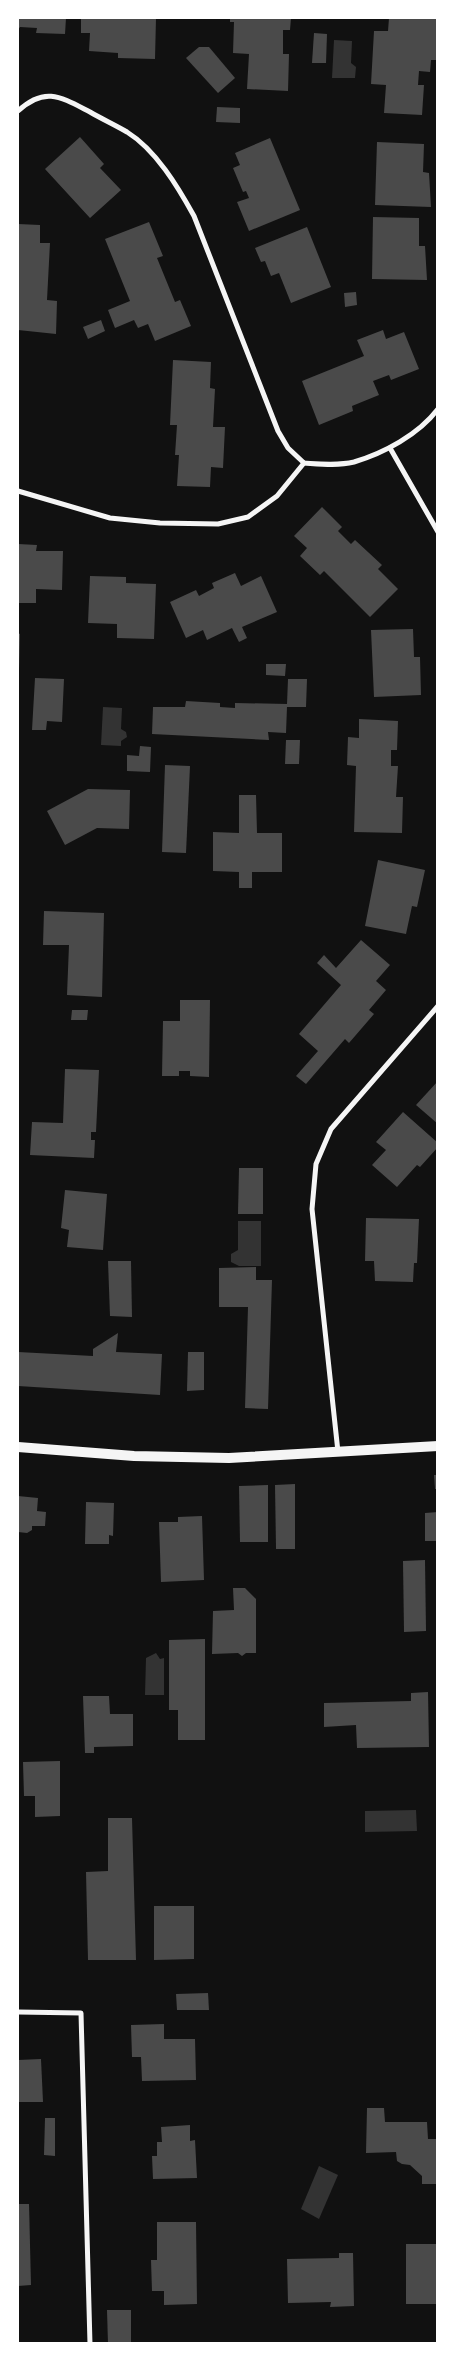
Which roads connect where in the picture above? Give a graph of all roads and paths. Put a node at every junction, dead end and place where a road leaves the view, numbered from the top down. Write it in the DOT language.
graph roads {
  1 [pos="18,111"];
  2 [pos="438,409"];
  3 [pos="390,448"];
  4 [pos="304,463"];
  5 [pos="18,491"];
  6 [pos="438,532"];
  7 [pos="438,1006"];
  8 [pos="438,1446"];
  9 [pos="18,1447"];
  10 [pos="338,1452"];
  11 [pos="18,2012"];
  12 [pos="90,2344"];
  1 -- 4 [label="street"];
  2 -- 3 [label="street"];
  3 -- 4 [label="street"];
  3 -- 6 [label="street"];
  4 -- 5 [label="street"];
  7 -- 10 [label="street"];
  8 -- 10 [label="main road"];
  9 -- 10 [label="main road"];
  11 -- 12 [label="street"];
}
